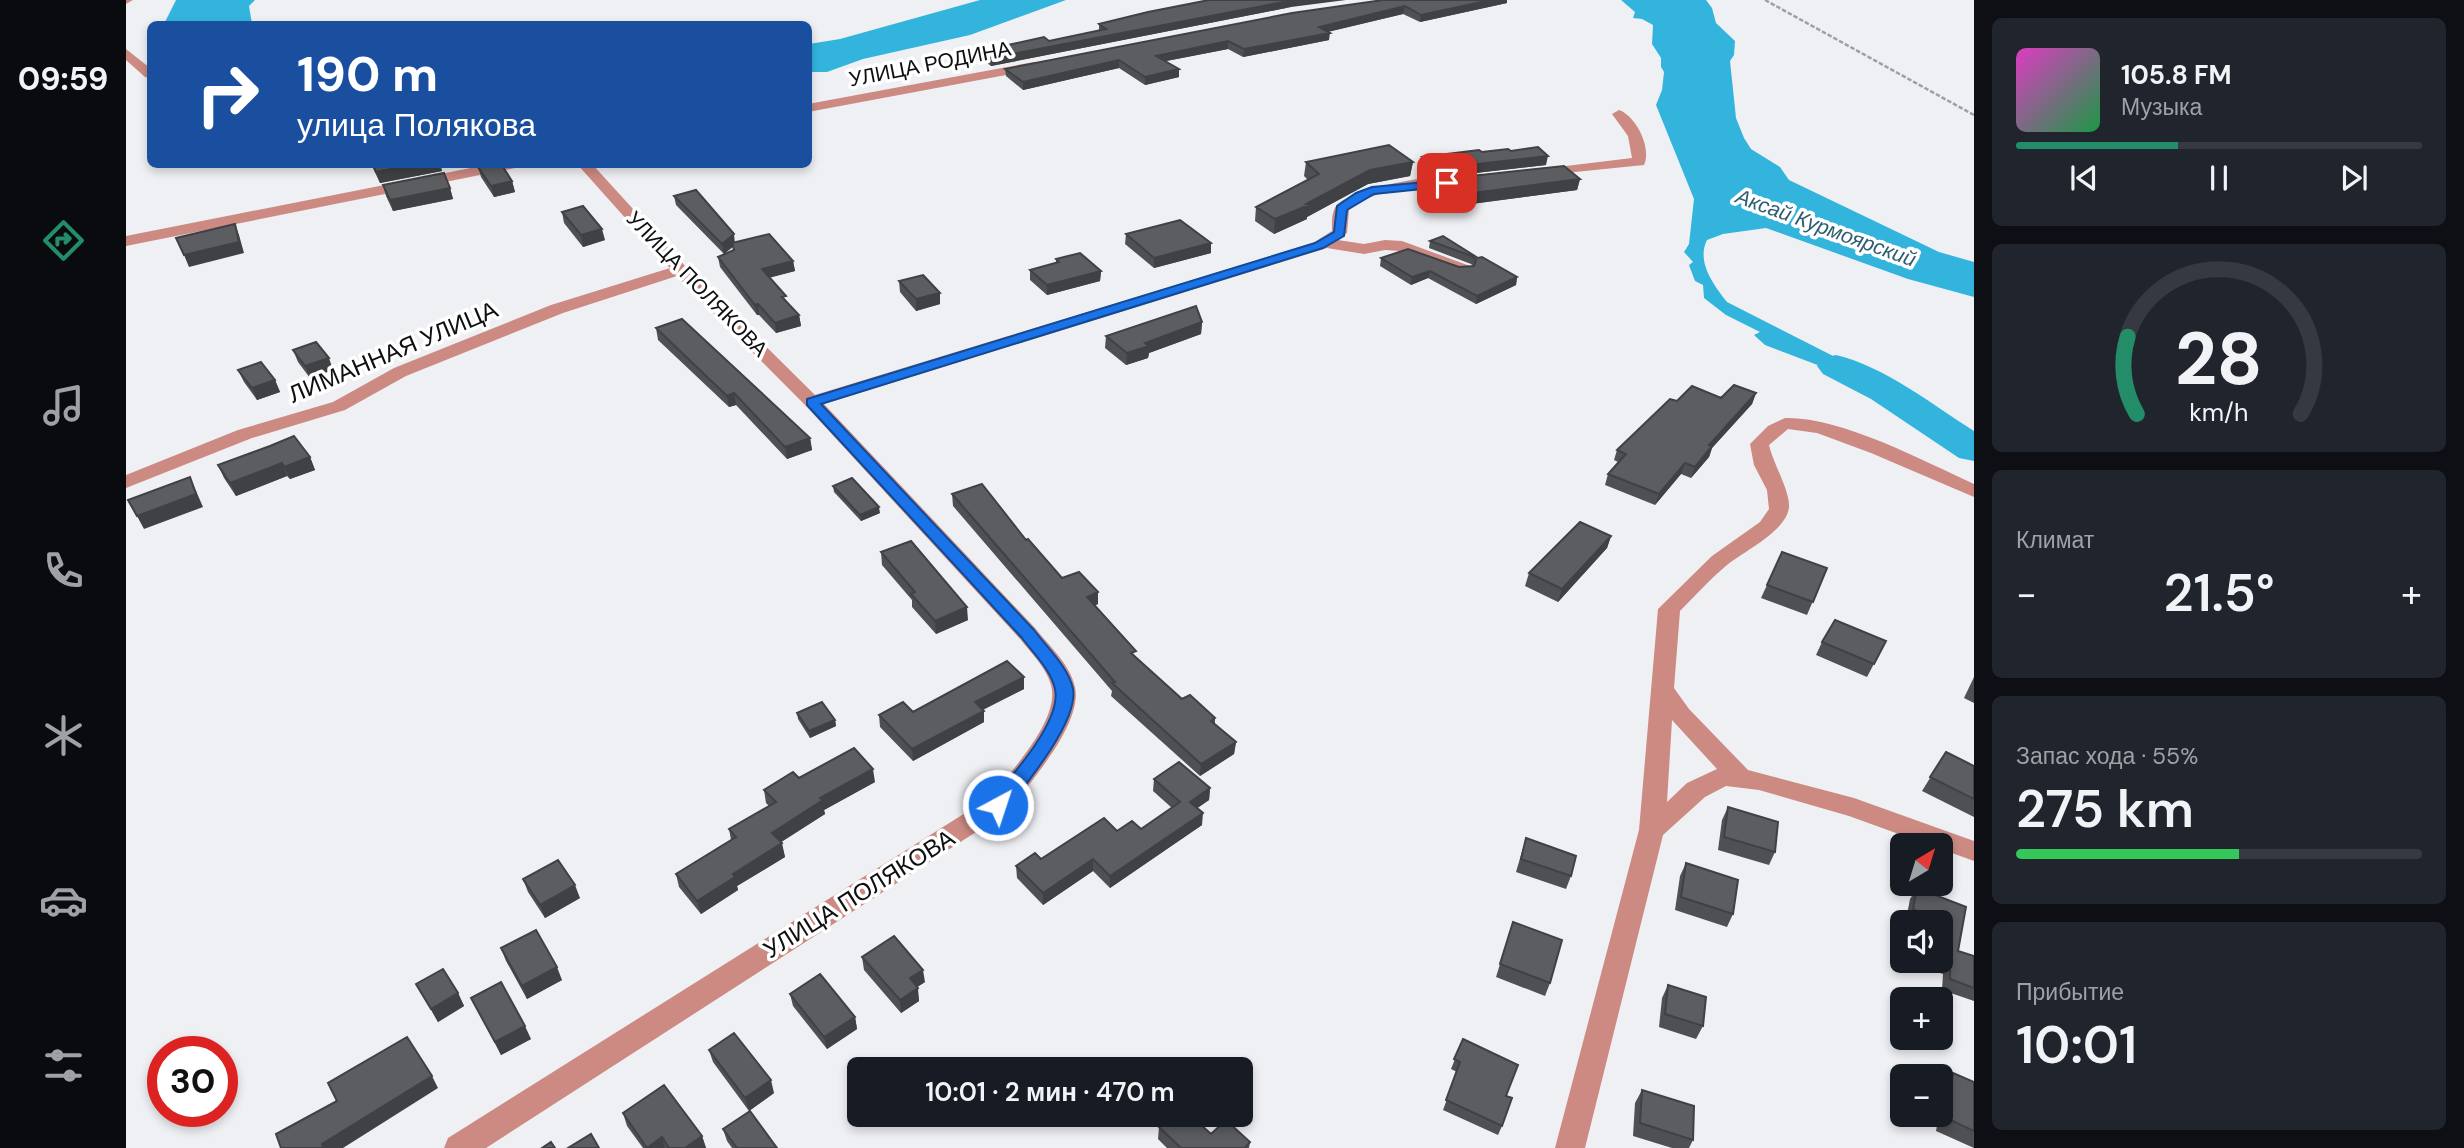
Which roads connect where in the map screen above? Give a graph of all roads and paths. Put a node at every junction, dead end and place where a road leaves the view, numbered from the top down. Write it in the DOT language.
graph roads {
  1 [pos="1765,0"];
  2 [pos="126,53"];
  3 [pos="1054,62"];
  4 [pos="147,71"];
  5 [pos="812,107"];
  6 [pos="1619,114"];
  7 [pos="1974,115"];
  8 [pos="495,168"];
  9 [pos="588,168"];
  10 [pos="1529,175"];
  11 [pos="1488,179"];
  12 [pos="126,241"];
  13 [pos="1326,243"];
  14 [pos="1464,269"];
  15 [pos="680,270"];
  16 [pos="812,402"];
  17 [pos="126,482"];
  18 [pos="1974,491"];
  19 [pos="1661,686"];
  20 [pos="1741,778"];
  21 [pos="1652,830"];
  22 [pos="1974,851"];
  23 [pos="459,1148"];
  24 [pos="1570,1148"];
  1 -- 7 [label="path"];
  2 -- 4 [label="street"];
  3 -- 5 [label="street, УЛИЦА РОДИНА"];
  6 -- 10 [label="street"];
  8 -- 12 [label="street"];
  9 -- 15 [label="street, УЛИЦА ПОЛЯКОВА"];
  11 -- 13 [label="street"];
  13 -- 14 [label="street"];
  13 -- 16 [label="street"];
  15 -- 16 [label="street, УЛИЦА ПОЛЯКОВА"];
  15 -- 17 [label="street, ЛИМАННАЯ УЛИЦА"];
  16 -- 23 [label="street, УЛИЦА ПОЛЯКОВА"];
  18 -- 19 [label="street"];
  19 -- 20 [label="street"];
  19 -- 21 [label="street"];
  20 -- 21 [label="street"];
  20 -- 22 [label="street"];
  21 -- 24 [label="street"];
}
